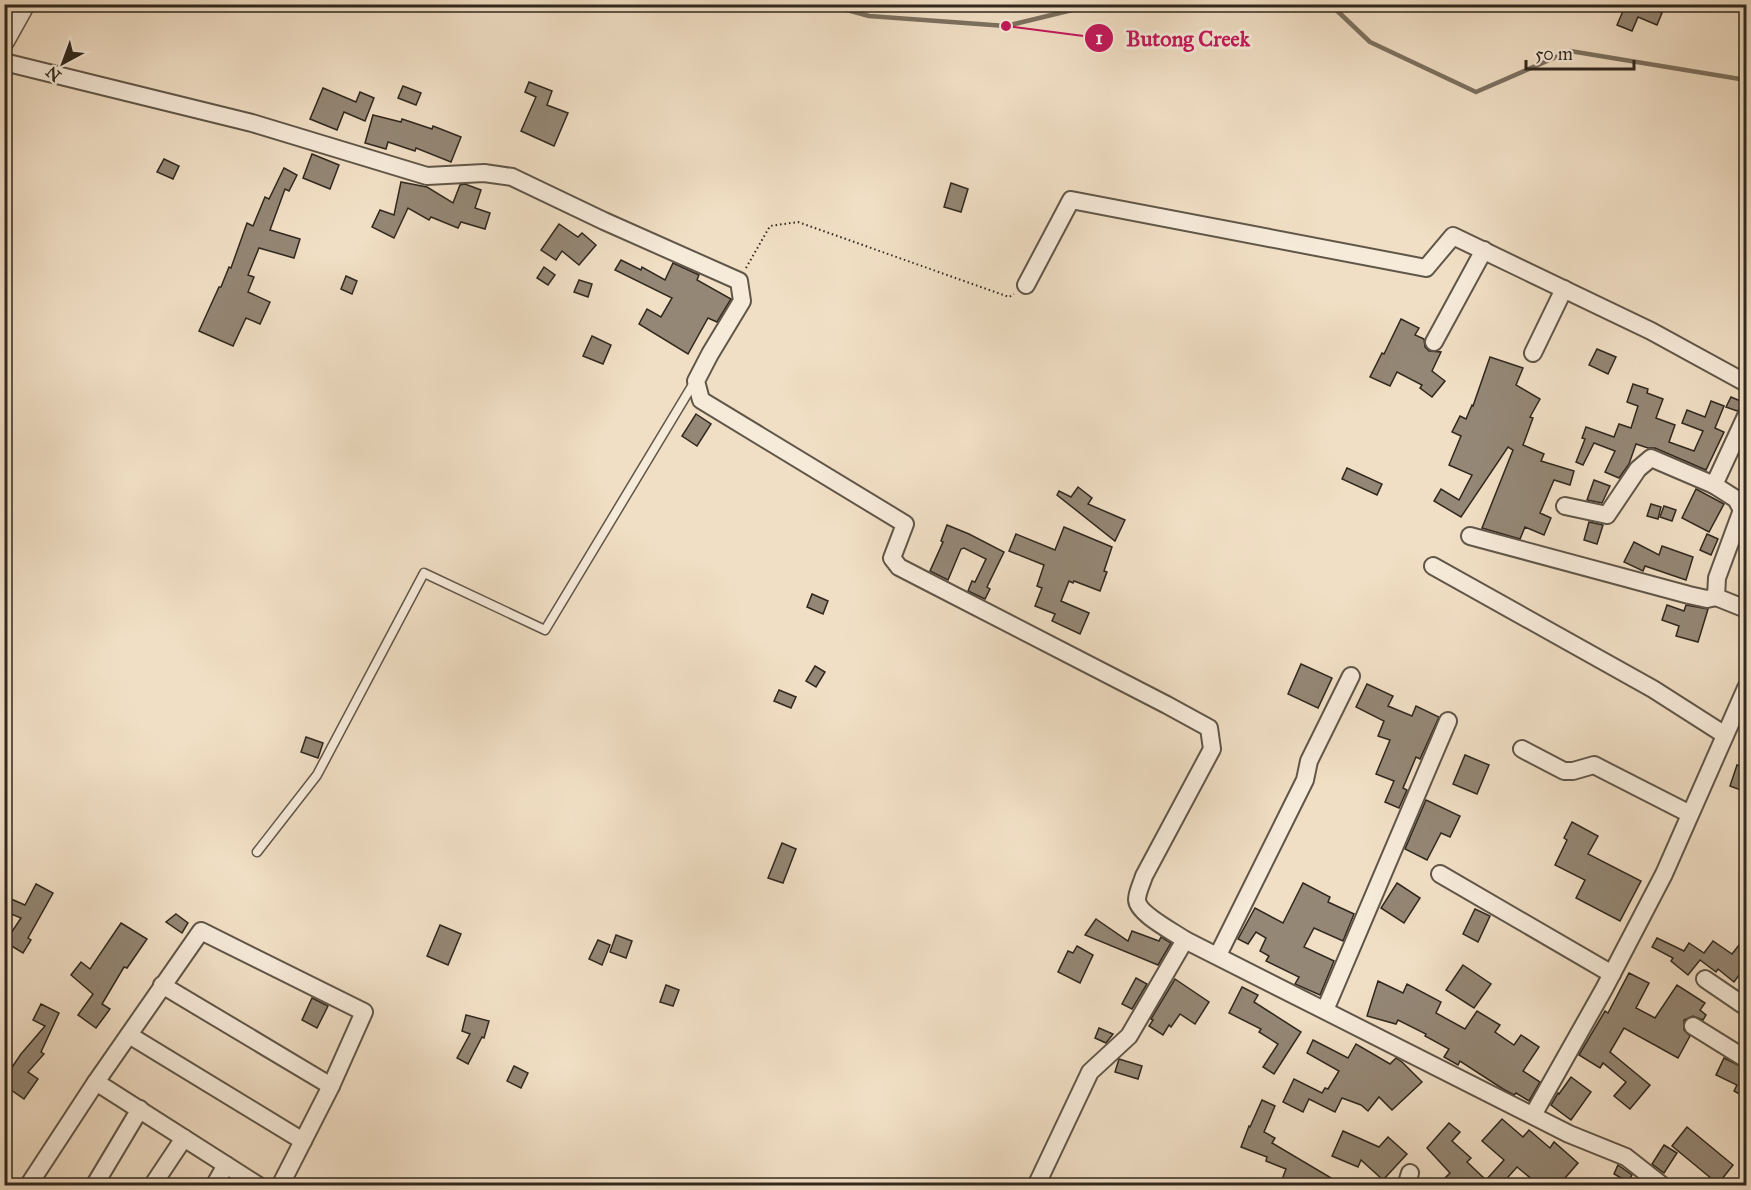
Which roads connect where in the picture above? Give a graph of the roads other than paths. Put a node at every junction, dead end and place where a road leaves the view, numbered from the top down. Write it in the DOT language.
graph roads {
  1 [pos="24,4"];
  2 [pos="4,40"];
  3 [pos="4,62"];
  4 [pos="1484,250"];
  5 [pos="1026,285"];
  6 [pos="1564,289"];
  7 [pos="1434,342"];
  8 [pos="1533,353"];
  9 [pos="696,381"];
  10 [pos="1746,383"];
  11 [pos="1746,416"];
  12 [pos="1714,485"];
  13 [pos="1565,506"];
  14 [pos="1470,536"];
  15 [pos="1433,566"];
  16 [pos="1716,597"];
  17 [pos="1746,609"];
  18 [pos="1351,676"];
  19 [pos="1746,688"];
  20 [pos="1448,721"];
  21 [pos="1725,735"];
  22 [pos="1522,749"];
  23 [pos="1690,814"];
  24 [pos="257,852"];
  25 [pos="1440,874"];
  26 [pos="1185,940"];
  27 [pos="1218,955"];
  28 [pos="1612,974"];
  29 [pos="1705,979"];
  30 [pos="162,986"];
  31 [pos="1746,1007"];
  32 [pos="1325,1010"];
  33 [pos="1693,1026"];
  34 [pos="129,1035"];
  35 [pos="1746,1059"];
  36 [pos="96,1082"];
  37 [pos="331,1086"];
  38 [pos="140,1109"];
  39 [pos="1533,1115"];
  40 [pos="184,1138"];
  41 [pos="303,1141"];
  42 [pos="226,1166"];
  43 [pos="28,1185"];
  44 [pos="94,1185"];
  45 [pos="152,1185"];
  46 [pos="214,1185"];
  47 [pos="259,1185"];
  48 [pos="280,1185"];
  49 [pos="1036,1185"];
  50 [pos="1664,1185"];
  1 -- 2 [label="street"];
  3 -- 9 [label="street"];
  4 -- 5 [label="street"];
  4 -- 6 [label="street"];
  4 -- 7 [label="street"];
  6 -- 8 [label="street"];
  6 -- 10 [label="street"];
  9 -- 24 [label="lane"];
  9 -- 26 [label="street"];
  11 -- 12 [label="street"];
  12 -- 13 [label="street"];
  12 -- 16 [label="street"];
  14 -- 16 [label="street"];
  15 -- 21 [label="street"];
  16 -- 17 [label="street"];
  18 -- 27 [label="street"];
  19 -- 21 [label="street"];
  20 -- 32 [label="street"];
  21 -- 23 [label="street"];
  22 -- 23 [label="street"];
  23 -- 28 [label="street"];
  25 -- 28 [label="street"];
  26 -- 27 [label="street"];
  26 -- 49 [label="street"];
  27 -- 32 [label="street"];
  28 -- 39 [label="street"];
  29 -- 31 [label="street"];
  30 -- 34 [label="street"];
  30 -- 37 [label="street"];
  30 -- 37 [label="street"];
  32 -- 39 [label="street"];
  33 -- 35 [label="street"];
  34 -- 36 [label="street"];
  34 -- 41 [label="street"];
  36 -- 38 [label="street"];
  36 -- 43 [label="street"];
  37 -- 41 [label="street"];
  38 -- 40 [label="street"];
  38 -- 44 [label="street"];
  39 -- 50 [label="street"];
  40 -- 42 [label="street"];
  40 -- 45 [label="street"];
  41 -- 48 [label="street"];
  42 -- 46 [label="street"];
  42 -- 47 [label="street"];
}
